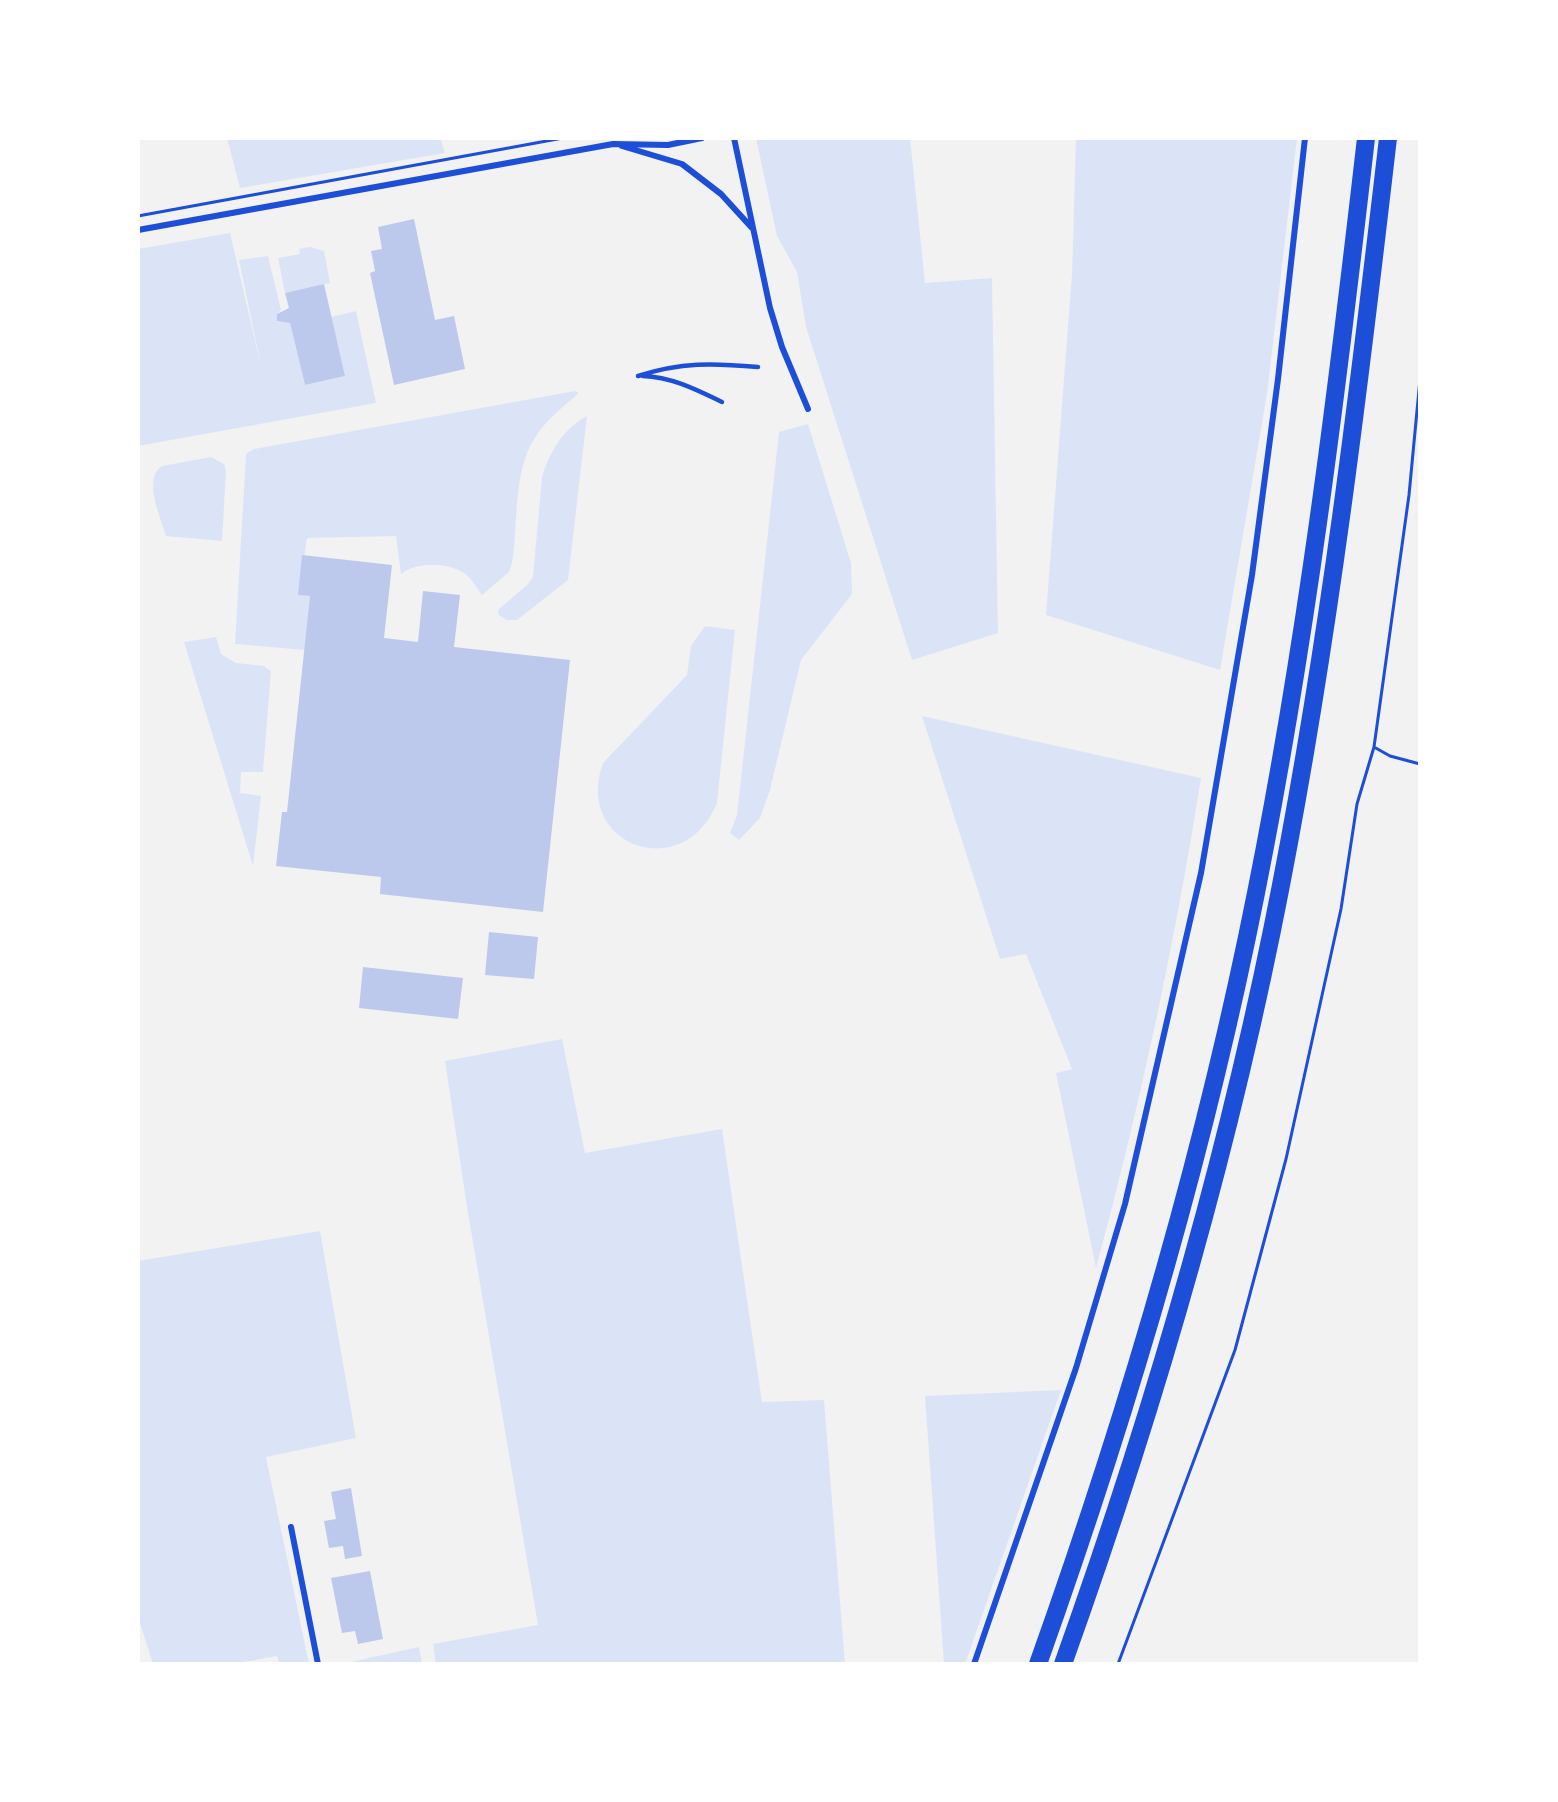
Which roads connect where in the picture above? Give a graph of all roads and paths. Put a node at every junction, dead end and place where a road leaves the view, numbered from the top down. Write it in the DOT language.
graph roads {
  1 [pos="563,138"];
  2 [pos="626,138"];
  3 [pos="702,138"];
  4 [pos="734,138"];
  5 [pos="1305,138"];
  6 [pos="1366,138"];
  7 [pos="1388,138"];
  8 [pos="613,144"];
  9 [pos="138,216"];
  10 [pos="138,230"];
  11 [pos="754,231"];
  12 [pos="758,367"];
  13 [pos="1420,379"];
  14 [pos="722,402"];
  15 [pos="808,409"];
  16 [pos="1374,747"];
  17 [pos="1420,764"];
  18 [pos="291,1527"];
  19 [pos="318,1664"];
  20 [pos="974,1664"];
  21 [pos="1038,1664"];
  22 [pos="1063,1664"];
  23 [pos="1118,1664"];
  1 -- 9 [label="path"];
  2 -- 8 [label="street"];
  3 -- 8 [label="street"];
  4 -- 11 [label="street"];
  5 -- 20 [label="street"];
  6 -- 21 [label="highway"];
  7 -- 22 [label="highway"];
  8 -- 10 [label="street"];
  8 -- 11 [label="street"];
  11 -- 15 [label="street"];
  12 -- 14 [label="lane"];
  13 -- 16 [label="path"];
  16 -- 17 [label="path"];
  16 -- 23 [label="path"];
  18 -- 19 [label="street"];
}
